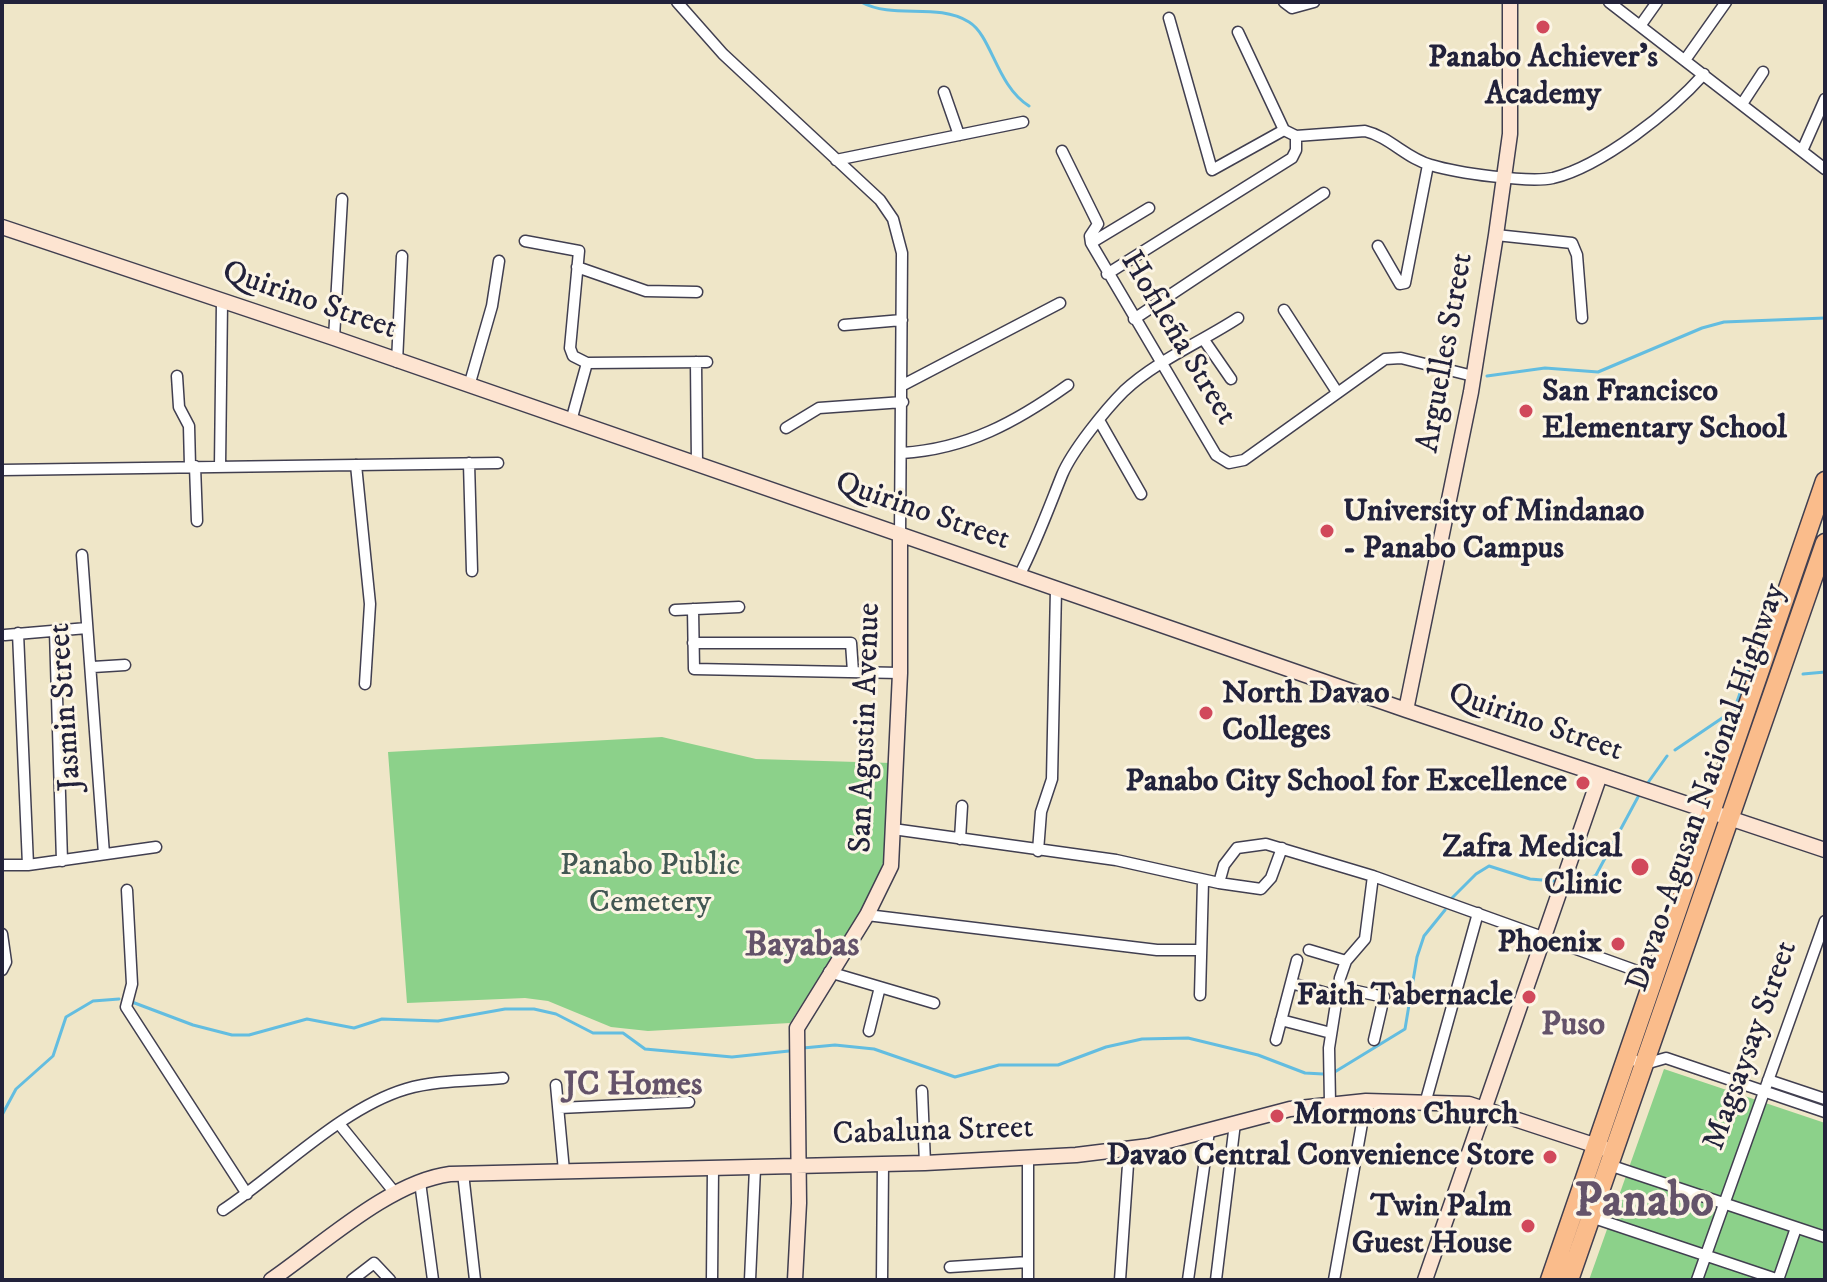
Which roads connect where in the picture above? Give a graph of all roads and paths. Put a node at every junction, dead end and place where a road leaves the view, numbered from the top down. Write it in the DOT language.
graph roads {
  1 [pos="677,2"];
  2 [pos="1284,2"];
  3 [pos="1314,2"];
  4 [pos="1510,2"];
  5 [pos="1609,2"];
  6 [pos="1657,2"];
  7 [pos="1726,2"];
  8 [pos="1169,18"];
  9 [pos="1640,26"];
  10 [pos="1238,32"];
  11 [pos="1685,60"];
  12 [pos="1763,72"];
  13 [pos="1704,74"];
  14 [pos="944,92"];
  15 [pos="1825,99"];
  16 [pos="1742,104"];
  17 [pos="1023,122"];
  18 [pos="1284,130"];
  19 [pos="959,135"];
  20 [pos="1296,136"];
  21 [pos="1062,151"];
  22 [pos="1802,151"];
  23 [pos="836,160"];
  24 [pos="1428,165"];
  25 [pos="1825,169"];
  26 [pos="1504,176"];
  27 [pos="1324,193"];
  28 [pos="342,199"];
  29 [pos="1149,208"];
  30 [pos="2,227"];
  31 [pos="1496,235"];
  32 [pos="525,241"];
  33 [pos="1091,243"];
  34 [pos="1378,246"];
  35 [pos="402,256"];
  36 [pos="499,261"];
  37 [pos="577,267"];
  38 [pos="1107,274"];
  39 [pos="697,292"];
  40 [pos="222,302"];
  41 [pos="1060,303"];
  42 [pos="1284,310"];
  43 [pos="1238,318"];
  44 [pos="1582,318"];
  45 [pos="1134,319"];
  46 [pos="902,320"];
  47 [pos="844,325"];
  48 [pos="334,338"];
  49 [pos="1204,340"];
  50 [pos="397,362"];
  51 [pos="587,363"];
  52 [pos="1161,364"];
  53 [pos="177,376"];
  54 [pos="1473,376"];
  55 [pos="1231,379"];
  56 [pos="903,385"];
  57 [pos="1068,385"];
  58 [pos="469,386"];
  59 [pos="1337,392"];
  60 [pos="903,402"];
  61 [pos="571,421"];
  62 [pos="1100,422"];
  63 [pos="786,428"];
  64 [pos="902,453"];
  65 [pos="469,463"];
  66 [pos="498,463"];
  67 [pos="356,465"];
  68 [pos="697,465"];
  69 [pos="192,466"];
  70 [pos="220,466"];
  71 [pos="2,470"];
  72 [pos="1825,481"];
  73 [pos="1141,494"];
  74 [pos="197,521"];
  75 [pos="1817,529"];
  76 [pos="900,536"];
  77 [pos="1825,543"];
  78 [pos="82,555"];
  79 [pos="472,571"];
  80 [pos="1019,576"];
  81 [pos="1056,589"];
  82 [pos="739,607"];
  83 [pos="693,609"];
  84 [pos="675,610"];
  85 [pos="87,628"];
  86 [pos="55,631"];
  87 [pos="18,633"];
  88 [pos="5,635"];
  89 [pos="693,643"];
  90 [pos="125,665"];
  91 [pos="93,667"];
  92 [pos="853,672"];
  93 [pos="900,673"];
  94 [pos="365,684"];
  95 [pos="1406,710"];
  96 [pos="1600,775"];
  97 [pos="962,806"];
  98 [pos="1710,813"];
  99 [pos="1729,819"];
  100 [pos="893,829"];
  101 [pos="960,839"];
  102 [pos="156,847"];
  103 [pos="1282,848"];
  104 [pos="1825,850"];
  105 [pos="1038,851"];
  106 [pos="104,854"];
  107 [pos="62,861"];
  108 [pos="2,865"];
  109 [pos="28,865"];
  110 [pos="1373,876"];
  111 [pos="1203,881"];
  112 [pos="1219,883"];
  113 [pos="127,890"];
  114 [pos="1478,913"];
  115 [pos="867,915"];
  116 [pos="1825,921"];
  117 [pos="2,934"];
  118 [pos="1543,939"];
  119 [pos="1200,950"];
  120 [pos="1309,950"];
  121 [pos="1297,960"];
  122 [pos="1346,961"];
  123 [pos="2,970"];
  124 [pos="829,972"];
  125 [pos="1654,977"];
  126 [pos="1291,983"];
  127 [pos="880,987"];
  128 [pos="1338,991"];
  129 [pos="1200,995"];
  130 [pos="934,1003"];
  131 [pos="1281,1020"];
  132 [pos="869,1031"];
  133 [pos="1331,1033"];
  134 [pos="1276,1040"];
  135 [pos="1374,1040"];
  136 [pos="1636,1061"];
  137 [pos="503,1078"];
  138 [pos="1768,1080"];
  139 [pos="556,1085"];
  140 [pos="922,1091"];
  141 [pos="1764,1091"];
  142 [pos="1825,1099"];
  143 [pos="1426,1100"];
  144 [pos="1366,1101"];
  145 [pos="689,1102"];
  146 [pos="1330,1103"];
  147 [pos="1485,1107"];
  148 [pos="559,1108"];
  149 [pos="1825,1112"];
  150 [pos="1235,1123"];
  151 [pos="340,1125"];
  152 [pos="1209,1131"];
  153 [pos="1129,1150"];
  154 [pos="1606,1154"];
  155 [pos="1028,1158"];
  156 [pos="925,1163"];
  157 [pos="883,1164"];
  158 [pos="799,1166"];
  159 [pos="755,1168"];
  160 [pos="713,1169"];
  161 [pos="564,1171"];
  162 [pos="463,1173"];
  163 [pos="420,1182"];
  164 [pos="395,1193"];
  165 [pos="247,1194"];
  166 [pos="1724,1204"];
  167 [pos="223,1210"];
  168 [pos="1582,1214"];
  169 [pos="1796,1228"];
  170 [pos="1825,1237"];
  171 [pos="1706,1255"];
  172 [pos="1028,1262"];
  173 [pos="950,1267"];
  174 [pos="271,1280"];
  175 [pos="352,1280"];
  176 [pos="390,1280"];
  177 [pos="433,1280"];
  178 [pos="475,1280"];
  179 [pos="712,1280"];
  180 [pos="750,1280"];
  181 [pos="795,1280"];
  182 [pos="882,1280"];
  183 [pos="1028,1280"];
  184 [pos="1120,1280"];
  185 [pos="1188,1280"];
  186 [pos="1216,1280"];
  187 [pos="1334,1280"];
  188 [pos="1426,1280"];
  189 [pos="1550,1280"];
  190 [pos="1569,1280"];
  191 [pos="1697,1280"];
  192 [pos="1778,1280"];
  1 -- 23 [label="street"];
  2 -- 3 [label="street"];
  4 -- 26 [label="street, Arguelles Street"];
  5 -- 9 [label="street"];
  6 -- 9 [label="street"];
  7 -- 11 [label="street"];
  8 -- 18 [label="street"];
  9 -- 11 [label="street"];
  10 -- 18 [label="street"];
  11 -- 13 [label="street"];
  12 -- 16 [label="street"];
  13 -- 16 [label="street"];
  13 -- 26 [label="street"];
  14 -- 19 [label="street"];
  15 -- 22 [label="street"];
  16 -- 22 [label="street"];
  17 -- 19 [label="street"];
  18 -- 20 [label="street"];
  19 -- 23 [label="street"];
  20 -- 24 [label="street"];
  20 -- 38 [label="street"];
  21 -- 33 [label="street"];
  22 -- 25 [label="street"];
  23 -- 46 [label="street"];
  24 -- 26 [label="street"];
  24 -- 34 [label="street"];
  26 -- 31 [label="street, Arguelles Street"];
  27 -- 45 [label="street"];
  28 -- 48 [label="street"];
  29 -- 33 [label="street"];
  30 -- 40 [label="street, Quirino Street"];
  31 -- 44 [label="street"];
  31 -- 54 [label="street, Arguelles Street"];
  32 -- 37 [label="street"];
  33 -- 38 [label="street, Hofileña Street"];
  35 -- 50 [label="street"];
  36 -- 58 [label="street"];
  37 -- 39 [label="street"];
  37 -- 51 [label="street"];
  38 -- 45 [label="street, Hofileña Street"];
  40 -- 48 [label="street, Quirino Street"];
  40 -- 70 [label="street"];
  41 -- 56 [label="street"];
  42 -- 59 [label="street"];
  43 -- 49 [label="street"];
  45 -- 52 [label="street, Hofileña Street"];
  46 -- 47 [label="street"];
  46 -- 56 [label="street"];
  48 -- 50 [label="street, Quirino Street"];
  49 -- 52 [label="street"];
  49 -- 55 [label="street"];
  50 -- 58 [label="street, Quirino Street"];
  51 -- 61 [label="street"];
  51 -- 68 [label="street"];
  52 -- 59 [label="street, Hofileña Street"];
  52 -- 62 [label="street"];
  53 -- 69 [label="street"];
  54 -- 59 [label="street, Hofileña Street"];
  54 -- 95 [label="street, Arguelles Street"];
  56 -- 60 [label="street"];
  57 -- 64 [label="street"];
  58 -- 61 [label="street, Quirino Street"];
  60 -- 63 [label="street"];
  60 -- 64 [label="street"];
  61 -- 68 [label="street, Quirino Street"];
  62 -- 73 [label="street"];
  62 -- 80 [label="street"];
  64 -- 76 [label="street"];
  65 -- 66 [label="street"];
  65 -- 67 [label="street"];
  65 -- 79 [label="street"];
  67 -- 70 [label="street"];
  67 -- 94 [label="street"];
  68 -- 76 [label="street, Quirino Street"];
  69 -- 70 [label="street"];
  69 -- 71 [label="street"];
  69 -- 74 [label="street"];
  72 -- 75 [label="highway, Davao-Agusan National Highway"];
  75 -- 98 [label="highway, Davao-Agusan National Highway"];
  76 -- 80 [label="street, Quirino Street"];
  76 -- 93 [label="street, San Agustin Avenue"];
  77 -- 99 [label="highway, Davao-Agusan National Highway"];
  78 -- 85 [label="street, Jasmin Street"];
  80 -- 81 [label="street, Quirino Street"];
  81 -- 95 [label="street, Quirino Street"];
  81 -- 105 [label="street"];
  82 -- 83 [label="street"];
  83 -- 84 [label="street"];
  83 -- 89 [label="street"];
  85 -- 86 [label="street"];
  85 -- 91 [label="street, Jasmin Street"];
  86 -- 87 [label="street"];
  86 -- 107 [label="street"];
  87 -- 88 [label="street"];
  87 -- 109 [label="street"];
  89 -- 92 [label="street"];
  89 -- 92 [label="street"];
  90 -- 91 [label="street"];
  91 -- 106 [label="street, Jasmin Street"];
  92 -- 93 [label="street"];
  93 -- 100 [label="street, San Agustin Avenue"];
  95 -- 96 [label="street, Quirino Street"];
  96 -- 98 [label="street, Quirino Street"];
  96 -- 118 [label="street"];
  97 -- 101 [label="street"];
  98 -- 99 [label="street, Quirino Street"];
  98 -- 125 [label="highway, Davao-Agusan National Highway"];
  99 -- 104 [label="street, Quirino Street"];
  99 -- 136 [label="highway, Davao-Agusan National Highway"];
  100 -- 101 [label="street"];
  100 -- 115 [label="street, San Agustin Avenue"];
  101 -- 105 [label="street"];
  102 -- 106 [label="street"];
  103 -- 110 [label="street"];
  103 -- 112 [label="street"];
  103 -- 112 [label="street"];
  105 -- 111 [label="street"];
  106 -- 107 [label="street"];
  107 -- 109 [label="street"];
  108 -- 109 [label="street"];
  110 -- 114 [label="street"];
  110 -- 122 [label="street"];
  111 -- 112 [label="street"];
  111 -- 119 [label="street"];
  113 -- 165 [label="street"];
  114 -- 118 [label="street"];
  114 -- 143 [label="street"];
  115 -- 119 [label="street"];
  115 -- 124 [label="street, San Agustin Avenue"];
  116 -- 138 [label="street, Magsaysay Street"];
  117 -- 123 [label="street"];
  118 -- 125 [label="street"];
  118 -- 147 [label="street"];
  119 -- 129 [label="street"];
  120 -- 122 [label="street"];
  121 -- 126 [label="street"];
  122 -- 128 [label="street"];
  124 -- 127 [label="street"];
  124 -- 158 [label="street, San Agustin Avenue"];
  125 -- 136 [label="highway, Davao-Agusan National Highway"];
  126 -- 128 [label="street"];
  126 -- 131 [label="street"];
  127 -- 130 [label="street"];
  127 -- 132 [label="street"];
  128 -- 133 [label="street"];
  128 -- 135 [label="street"];
  131 -- 133 [label="street"];
  131 -- 134 [label="street"];
  133 -- 146 [label="street"];
  136 -- 141 [label="street"];
  136 -- 154 [label="highway, Davao-Agusan National Highway"];
  137 -- 151 [label="street"];
  138 -- 141 [label="street, Magsaysay Street"];
  138 -- 142 [label="street"];
  139 -- 148 [label="street"];
  140 -- 156 [label="street"];
  141 -- 149 [label="street"];
  141 -- 166 [label="street, Magsaysay Street"];
  143 -- 144 [label="street, Cabaluna Street"];
  143 -- 147 [label="street, Cabaluna Street"];
  144 -- 146 [label="street, Cabaluna Street"];
  144 -- 187 [label="street"];
  145 -- 148 [label="street"];
  146 -- 150 [label="street, Cabaluna Street"];
  147 -- 154 [label="street, Cabaluna Street"];
  147 -- 188 [label="street"];
  148 -- 161 [label="street"];
  150 -- 152 [label="street, Cabaluna Street"];
  150 -- 186 [label="street"];
  151 -- 164 [label="street"];
  151 -- 165 [label="street"];
  152 -- 153 [label="street, Cabaluna Street"];
  152 -- 185 [label="street"];
  153 -- 155 [label="street, Cabaluna Street"];
  153 -- 184 [label="street"];
  154 -- 166 [label="street"];
  154 -- 168 [label="highway, Davao-Agusan National Highway"];
  155 -- 156 [label="street, Cabaluna Street"];
  155 -- 172 [label="street"];
  156 -- 157 [label="street, Cabaluna Street"];
  157 -- 158 [label="street, Cabaluna Street"];
  157 -- 182 [label="street"];
  158 -- 159 [label="street, Cabaluna Street"];
  158 -- 181 [label="street, San Agustin Avenue"];
  159 -- 160 [label="street, Cabaluna Street"];
  159 -- 180 [label="street"];
  160 -- 161 [label="street, Cabaluna Street"];
  160 -- 179 [label="street"];
  161 -- 162 [label="street, Cabaluna Street"];
  162 -- 163 [label="street, Cabaluna Street"];
  162 -- 178 [label="street"];
  163 -- 164 [label="street, Cabaluna Street"];
  163 -- 177 [label="street"];
  164 -- 174 [label="street, Cabaluna Street"];
  165 -- 167 [label="street"];
  166 -- 169 [label="street"];
  166 -- 171 [label="street, Magsaysay Street"];
  168 -- 171 [label="street"];
  168 -- 189 [label="highway, Davao-Agusan National Highway"];
  168 -- 190 [label="highway, Davao-Agusan National Highway"];
  169 -- 170 [label="street"];
  169 -- 192 [label="street"];
  171 -- 191 [label="street, Magsaysay Street"];
  171 -- 192 [label="street"];
  172 -- 173 [label="street"];
  172 -- 183 [label="street"];
  175 -- 176 [label="street"];
}
